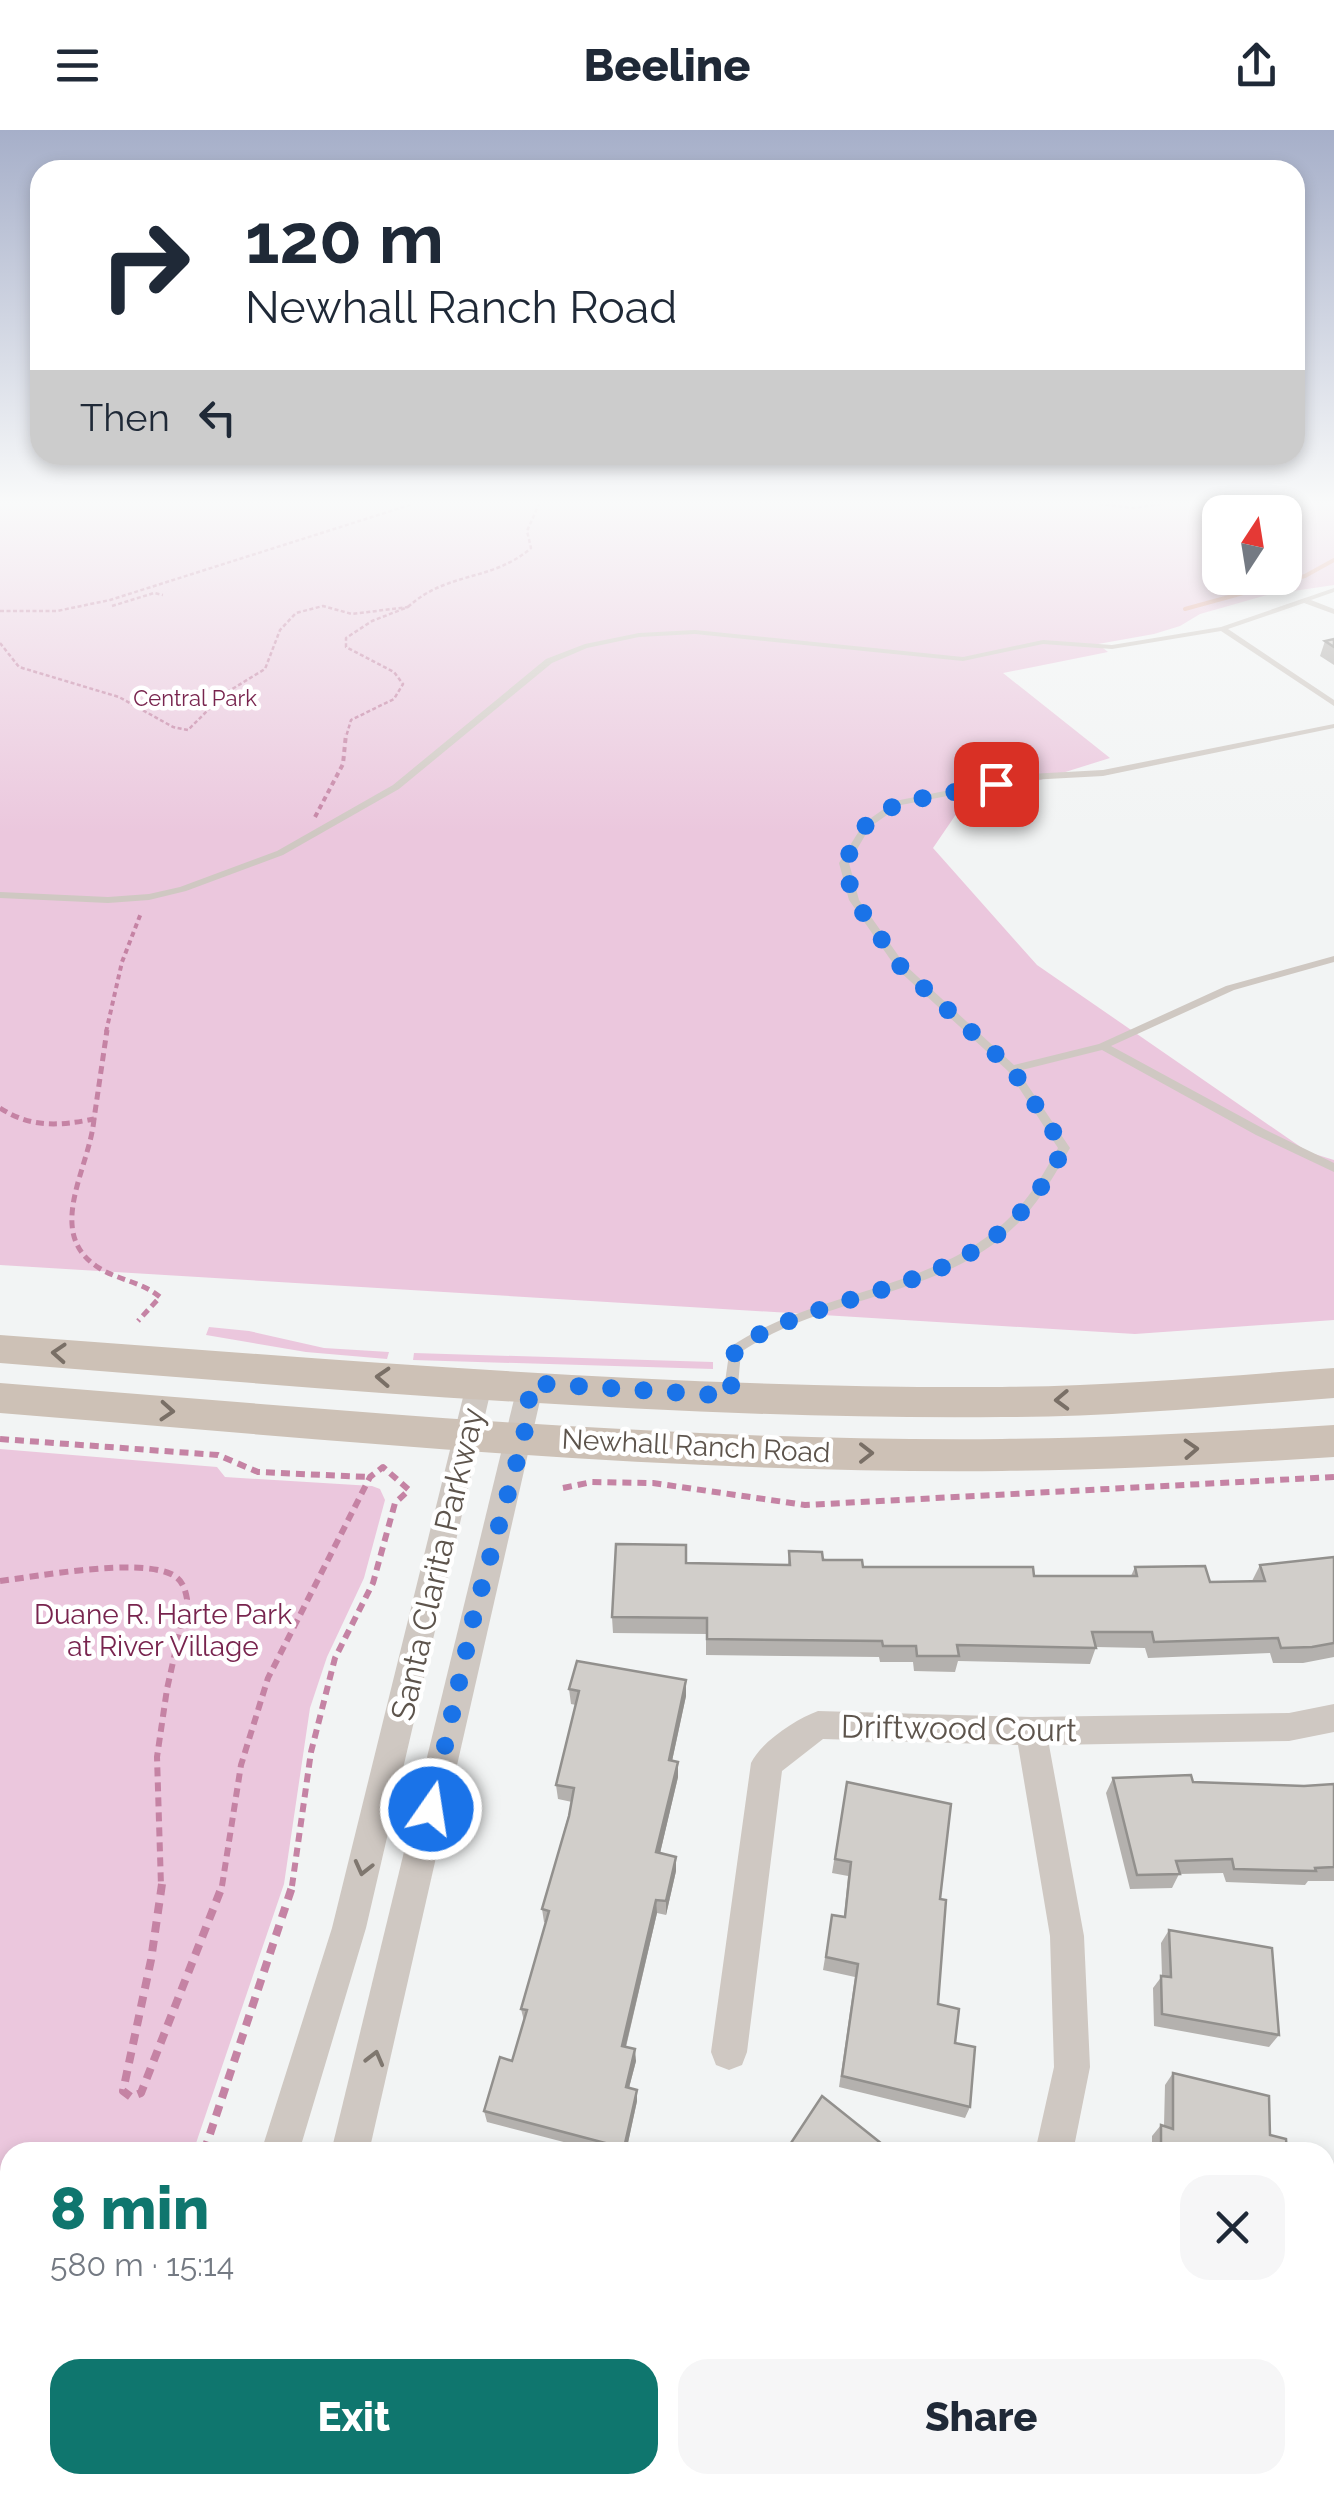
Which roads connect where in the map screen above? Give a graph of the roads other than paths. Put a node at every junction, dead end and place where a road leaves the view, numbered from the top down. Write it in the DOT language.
graph roads {
  1 [pos="1264,614"];
  2 [pos="1222,629"];
  3 [pos="1334,704"];
  4 [pos="1334,726"];
  5 [pos="0,895"];
  6 [pos="1334,958"];
  7 [pos="1103,1046"];
  8 [pos="1012,1069"];
  9 [pos="1334,1168"];
  10 [pos="0,1348"];
  11 [pos="480,1381"];
  12 [pos="531,1383"];
  13 [pos="1334,1384"];
  14 [pos="730,1396"];
  15 [pos="0,1398"];
  16 [pos="469,1434"];
  17 [pos="524,1436"];
  18 [pos="1334,1441"];
  19 [pos="1334,1718"];
  20 [pos="1031,1731"];
  21 [pos="729,2052"];
  22 [pos="283,2142"];
  23 [pos="353,2142"];
  24 [pos="1056,2142"];
  1 -- 2 [label="lane"];
  2 -- 3 [label="lane"];
  2 -- 5 [label="lane"];
  4 -- 8 [label="lane"];
  6 -- 7 [label="lane"];
  7 -- 8 [label="lane"];
  7 -- 9 [label="lane"];
  8 -- 14 [label="lane"];
  11 -- 10 [label="main road, Newhall Ranch Road, one-way"];
  11 -- 12 [label="main road, Newhall Ranch Road"];
  11 -- 16 [label="street, Santa Clarita Parkway"];
  12 -- 14 [label="main road, Newhall Ranch Road"];
  12 -- 17 [label="street, Santa Clarita Parkway"];
  13 -- 14 [label="main road, Newhall Ranch Road, one-way"];
  15 -- 16 [label="main road, Newhall Ranch Road, one-way"];
  16 -- 17 [label="main road, Newhall Ranch Road"];
  16 -- 22 [label="street, Santa Clarita Parkway, one-way"];
  17 -- 18 [label="main road, Newhall Ranch Road, one-way"];
  23 -- 17 [label="street, Santa Clarita Parkway, one-way"];
  19 -- 20 [label="street, Driftwood Court"];
  20 -- 21 [label="street, Driftwood Court"];
  20 -- 24 [label="street"];
}
